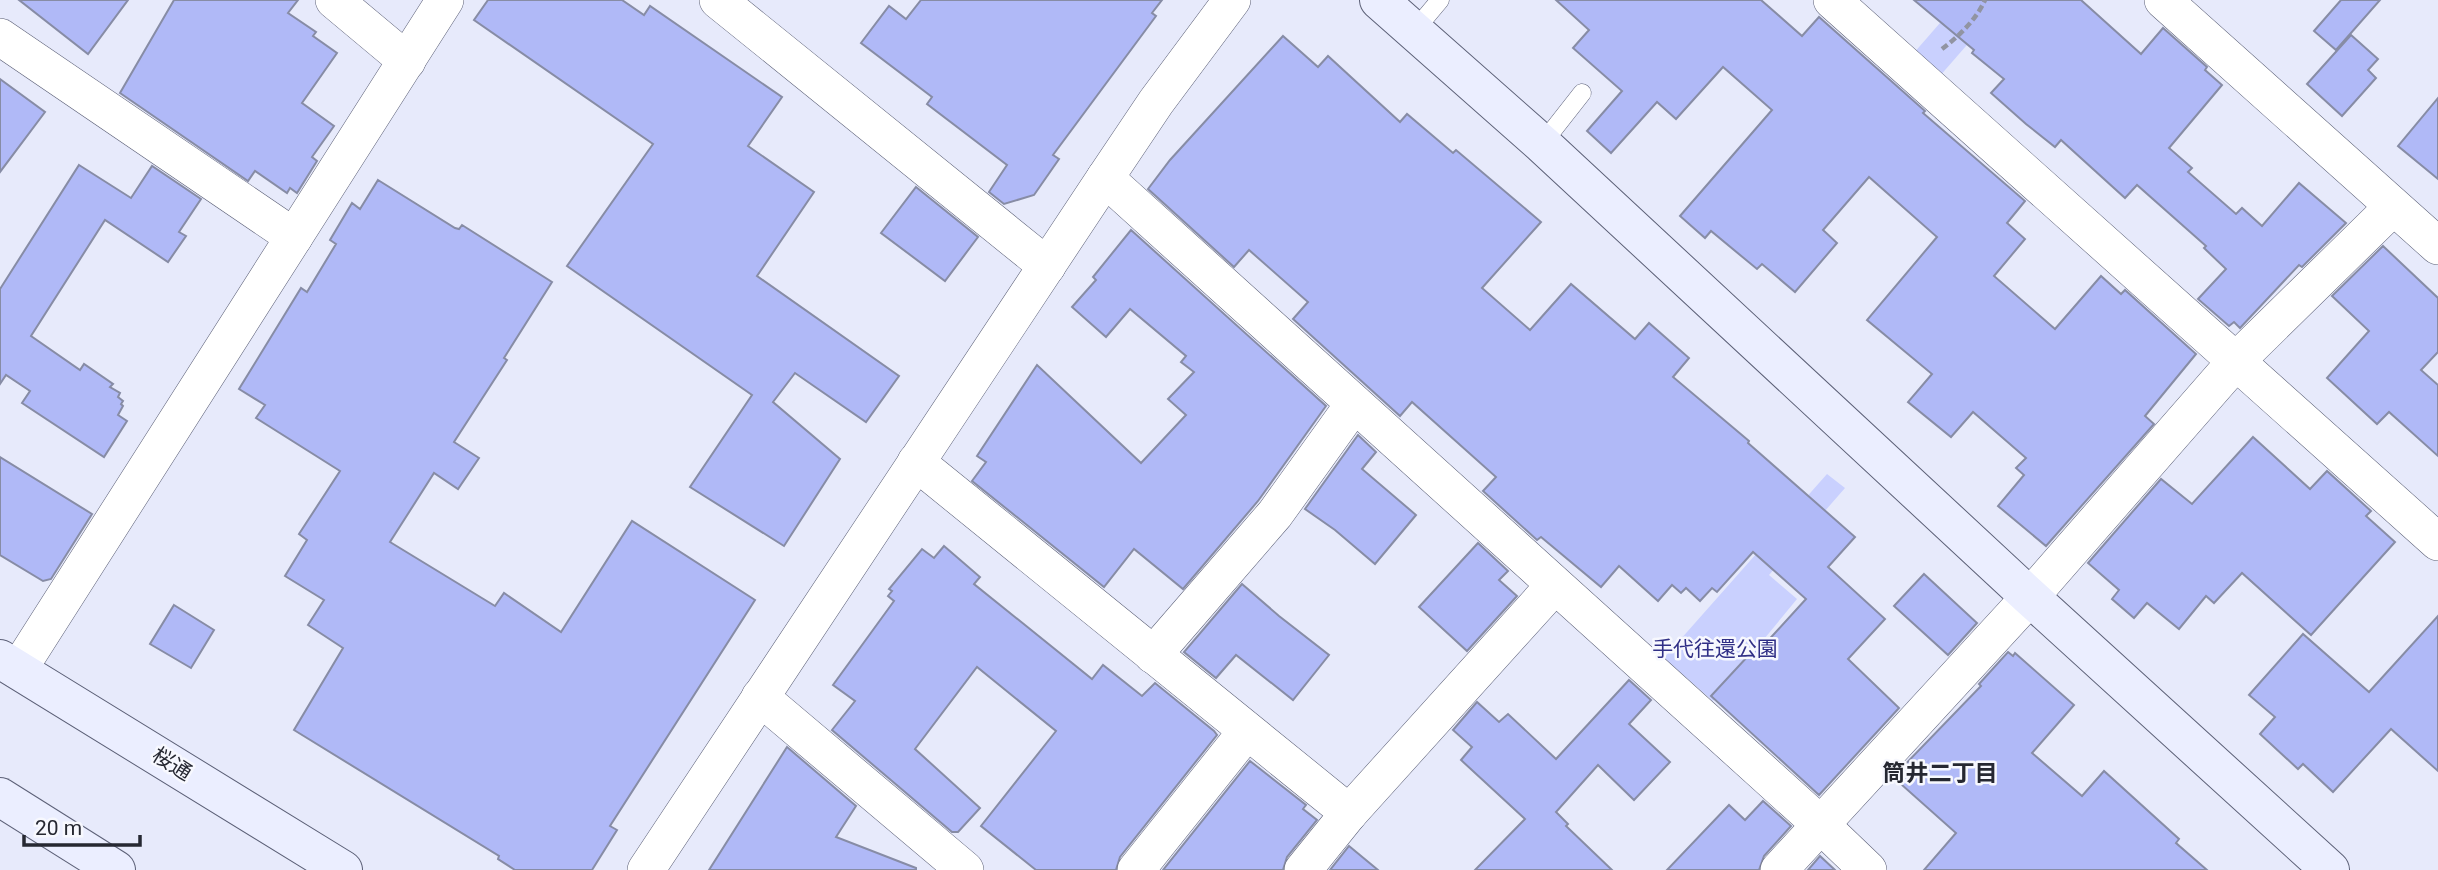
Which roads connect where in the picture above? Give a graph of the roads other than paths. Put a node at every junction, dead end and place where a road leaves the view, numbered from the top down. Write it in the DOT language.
graph roads {
  1 [pos="334,0"];
  2 [pos="445,0"];
  3 [pos="718,0"];
  4 [pos="1232,0"];
  5 [pos="1379,0"];
  6 [pos="1440,0"];
  7 [pos="1832,0"];
  8 [pos="2163,0"];
  9 [pos="1414,31"];
  10 [pos="0,37"];
  11 [pos="407,61"];
  12 [pos="1582,93"];
  13 [pos="1542,144"];
  14 [pos="1105,178"];
  15 [pos="2393,207"];
  16 [pos="294,237"];
  17 [pos="2438,246"];
  18 [pos="1047,266"];
  19 [pos="2236,360"];
  20 [pos="1354,404"];
  21 [pos="916,463"];
  22 [pos="2438,542"];
  23 [pos="1554,586"];
  24 [pos="2030,597"];
  25 [pos="1153,654"];
  26 [pos="9,664"];
  27 [pos="760,697"];
  28 [pos="1247,731"];
  29 [pos="0,797"];
  30 [pos="1349,813"];
  31 [pos="1821,825"];
  32 [pos="116,870"];
  33 [pos="343,870"];
  34 [pos="646,870"];
  35 [pos="965,870"];
  36 [pos="1136,870"];
  37 [pos="1303,870"];
  38 [pos="1779,870"];
  39 [pos="1868,870"];
  40 [pos="2330,870"];
  1 -- 11 [label="street"];
  2 -- 11 [label="street"];
  3 -- 18 [label="street"];
  4 -- 14 [label="street"];
  5 -- 9 [label="street"];
  6 -- 9 [label="lane"];
  7 -- 19 [label="street"];
  8 -- 15 [label="street"];
  9 -- 13 [label="street"];
  10 -- 16 [label="street"];
  11 -- 16 [label="street"];
  12 -- 13 [label="lane"];
  13 -- 24 [label="street"];
  14 -- 18 [label="street"];
  14 -- 20 [label="street"];
  15 -- 17 [label="street"];
  15 -- 19 [label="street"];
  16 -- 26 [label="street"];
  18 -- 21 [label="street"];
  19 -- 22 [label="street"];
  19 -- 24 [label="street"];
  20 -- 23 [label="street"];
  20 -- 25 [label="street"];
  21 -- 25 [label="street"];
  21 -- 27 [label="street"];
  23 -- 30 [label="street"];
  23 -- 31 [label="street"];
  24 -- 31 [label="street"];
  24 -- 40 [label="street"];
  25 -- 28 [label="street"];
  26 -- 33 [label="street, 桜通"];
  27 -- 34 [label="street"];
  27 -- 35 [label="street"];
  28 -- 30 [label="street"];
  28 -- 36 [label="street"];
  29 -- 32 [label="street"];
  30 -- 37 [label="street"];
  31 -- 38 [label="street"];
  31 -- 39 [label="street"];
}
